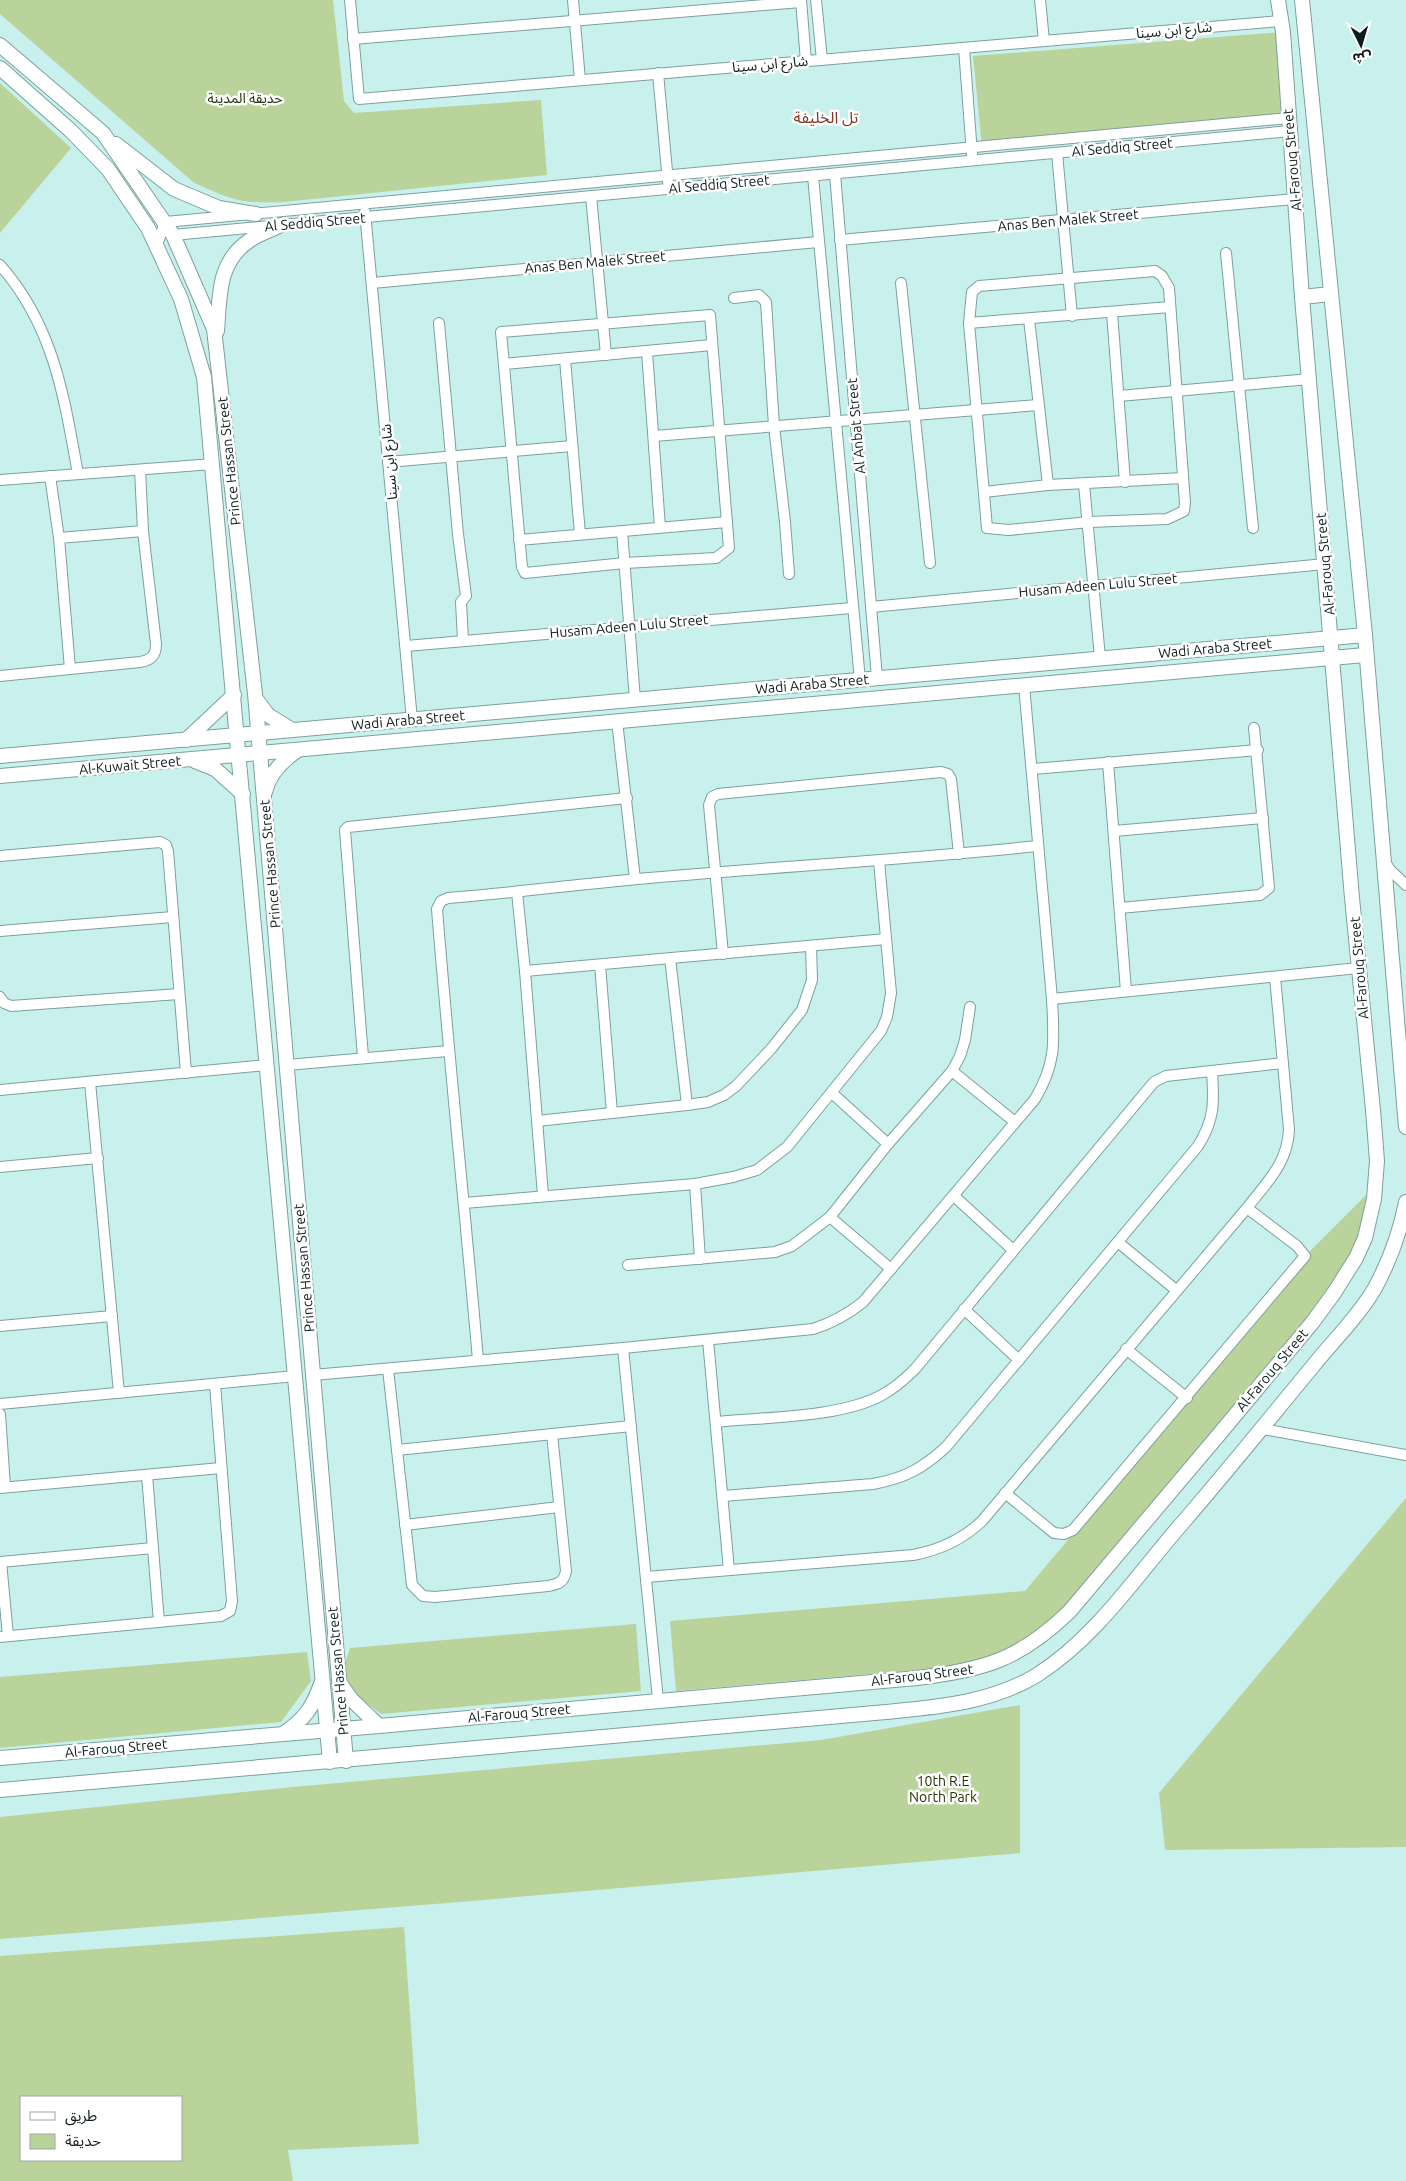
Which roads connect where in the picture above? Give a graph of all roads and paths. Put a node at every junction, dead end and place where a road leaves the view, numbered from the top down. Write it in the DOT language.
graph roads {
  1 [pos="350,0"];
  2 [pos="574,0"];
  3 [pos="816,0"];
  4 [pos="1040,0"];
  5 [pos="1278,0"];
  6 [pos="1302,0"];
  7 [pos="801,1"];
  8 [pos="575,21"];
  9 [pos="1280,21"];
  10 [pos="353,39"];
  11 [pos="1044,41"];
  12 [pos="0,45"];
  13 [pos="964,48"];
  14 [pos="822,60"];
  15 [pos="806,61"];
  16 [pos="0,68"];
  17 [pos="658,73"];
  18 [pos="580,80"];
  19 [pos="1289,125"];
  20 [pos="103,134"];
  21 [pos="972,148"];
  22 [pos="1058,153"];
  23 [pos="973,161"];
  24 [pos="835,174"];
  25 [pos="667,176"];
  26 [pos="813,176"];
  27 [pos="669,189"];
  28 [pos="591,196"];
  29 [pos="1295,199"];
  30 [pos="364,204"];
  31 [pos="256,214"];
  32 [pos="366,217"];
  33 [pos="1063,220"];
  34 [pos="281,225"];
  35 [pos="162,229"];
  36 [pos="840,240"];
  37 [pos="818,242"];
  38 [pos="1226,253"];
  39 [pos="596,262"];
  40 [pos="0,265"];
  41 [pos="1070,278"];
  42 [pos="372,283"];
  43 [pos="902,283"];
  44 [pos="1331,294"];
  45 [pos="1302,297"];
  46 [pos="734,298"];
  47 [pos="1170,307"];
  48 [pos="1112,313"];
  49 [pos="1072,316"];
  50 [pos="1029,319"];
  51 [pos="439,323"];
  52 [pos="602,323"];
  53 [pos="969,323"];
  54 [pos="216,339"];
  55 [pos="712,345"];
  56 [pos="647,352"];
  57 [pos="606,355"];
  58 [pos="565,359"];
  59 [pos="504,364"];
  60 [pos="1310,379"];
  61 [pos="1239,386"];
  62 [pos="1176,391"];
  63 [pos="1119,396"];
  64 [pos="1038,405"];
  65 [pos="976,410"];
  66 [pos="915,415"];
  67 [pos="855,420"];
  68 [pos="835,422"];
  69 [pos="774,426"];
  70 [pos="720,431"];
  71 [pos="654,436"];
  72 [pos="572,446"];
  73 [pos="512,452"];
  74 [pos="452,457"];
  75 [pos="388,462"];
  76 [pos="213,464"];
  77 [pos="140,470"];
  78 [pos="78,474"];
  79 [pos="50,476"];
  80 [pos="1183,478"];
  81 [pos="0,480"];
  82 [pos="1125,482"];
  83 [pos="1084,484"];
  84 [pos="1048,485"];
  85 [pos="984,492"];
  86 [pos="727,522"];
  87 [pos="1089,522"];
  88 [pos="660,527"];
  89 [pos="1254,528"];
  90 [pos="143,531"];
  91 [pos="622,531"];
  92 [pos="580,534"];
  93 [pos="59,538"];
  94 [pos="519,540"];
  95 [pos="930,563"];
  96 [pos="625,564"];
  97 [pos="1325,564"];
  98 [pos="788,574"];
  99 [pos="1093,586"];
  100 [pos="871,607"];
  101 [pos="852,608"];
  102 [pos="631,626"];
  103 [pos="1365,635"];
  104 [pos="1332,638"];
  105 [pos="463,640"];
  106 [pos="406,646"];
  107 [pos="1366,654"];
  108 [pos="1333,657"];
  109 [pos="1100,658"];
  110 [pos="70,669"];
  111 [pos="0,676"];
  112 [pos="877,678"];
  113 [pos="860,680"];
  114 [pos="1024,685"];
  115 [pos="715,693"];
  116 [pos="255,694"];
  117 [pos="234,695"];
  118 [pos="635,700"];
  119 [pos="717,712"];
  120 [pos="412,720"];
  121 [pos="617,721"];
  122 [pos="1254,728"];
  123 [pos="293,730"];
  124 [pos="259,733"];
  125 [pos="238,735"];
  126 [pos="186,740"];
  127 [pos="298,750"];
  128 [pos="1258,750"];
  129 [pos="260,753"];
  130 [pos="239,755"];
  131 [pos="0,756"];
  132 [pos="189,759"];
  133 [pos="1108,762"];
  134 [pos="1033,769"];
  135 [pos="0,776"];
  136 [pos="243,794"];
  137 [pos="264,795"];
  138 [pos="627,798"];
  139 [pos="1263,818"];
  140 [pos="1114,831"];
  141 [pos="1037,846"];
  142 [pos="959,854"];
  143 [pos="0,856"];
  144 [pos="1384,860"];
  145 [pos="879,861"];
  146 [pos="715,873"];
  147 [pos="635,879"];
  148 [pos="1406,885"];
  149 [pos="517,892"];
  150 [pos="1120,908"];
  151 [pos="172,917"];
  152 [pos="0,931"];
  153 [pos="886,939"];
  154 [pos="811,946"];
  155 [pos="723,954"];
  156 [pos="670,958"];
  157 [pos="600,965"];
  158 [pos="1358,968"];
  159 [pos="525,971"];
  160 [pos="1275,977"];
  161 [pos="1126,991"];
  162 [pos="179,994"];
  163 [pos="0,997"];
  164 [pos="1052,998"];
  165 [pos="970,1007"];
  166 [pos="448,1051"];
  167 [pos="362,1057"];
  168 [pos="1282,1063"];
  169 [pos="267,1065"];
  170 [pos="287,1065"];
  171 [pos="952,1071"];
  172 [pos="1212,1071"];
  173 [pos="186,1073"];
  174 [pos="90,1082"];
  175 [pos="1404,1087"];
  176 [pos="0,1090"];
  177 [pos="832,1093"];
  178 [pos="687,1106"];
  179 [pos="612,1113"];
  180 [pos="537,1121"];
  181 [pos="1015,1122"];
  182 [pos="1406,1126"];
  183 [pos="888,1144"];
  184 [pos="98,1158"];
  185 [pos="0,1166"];
  186 [pos="695,1184"];
  187 [pos="543,1195"];
  188 [pos="954,1196"];
  189 [pos="464,1202"];
  190 [pos="1406,1202"];
  191 [pos="1247,1208"];
  192 [pos="830,1217"];
  193 [pos="1119,1243"];
  194 [pos="1013,1250"];
  195 [pos="700,1259"];
  196 [pos="628,1265"];
  197 [pos="891,1269"];
  198 [pos="1176,1290"];
  199 [pos="964,1309"];
  200 [pos="112,1316"];
  201 [pos="0,1326"];
  202 [pos="708,1340"];
  203 [pos="623,1348"];
  204 [pos="1126,1349"];
  205 [pos="478,1360"];
  206 [pos="1019,1360"];
  207 [pos="388,1369"];
  208 [pos="295,1376"];
  209 [pos="313,1376"];
  210 [pos="215,1384"];
  211 [pos="119,1393"];
  212 [pos="1187,1398"];
  213 [pos="0,1404"];
  214 [pos="0,1414"];
  215 [pos="716,1422"];
  216 [pos="631,1426"];
  217 [pos="1263,1429"];
  218 [pos="552,1434"];
  219 [pos="397,1450"];
  220 [pos="1406,1454"];
  221 [pos="221,1468"];
  222 [pos="148,1475"];
  223 [pos="3,1488"];
  224 [pos="1005,1493"];
  225 [pos="723,1496"];
  226 [pos="559,1507"];
  227 [pos="405,1525"];
  228 [pos="153,1548"];
  229 [pos="1,1562"];
  230 [pos="729,1570"];
  231 [pos="646,1577"];
  232 [pos="159,1622"];
  233 [pos="4,1636"];
  234 [pos="323,1679"];
  235 [pos="339,1682"];
  236 [pos="658,1700"];
  237 [pos="379,1726"];
  238 [pos="343,1729"];
  239 [pos="327,1730"];
  240 [pos="283,1734"];
  241 [pos="0,1758"];
  242 [pos="346,1761"];
  243 [pos="330,1762"];
  244 [pos="0,1790"];
  1 -- 10 [label="street, شارع ابن سينا"];
  2 -- 8 [label="street"];
  3 -- 14 [label="street"];
  4 -- 11 [label="street"];
  5 -- 9 [label="main road, Al-Farouq Street"];
  6 -- 44 [label="main road, Al-Farouq Street"];
  7 -- 8 [label="street"];
  7 -- 15 [label="street"];
  8 -- 10 [label="street"];
  8 -- 18 [label="street"];
  9 -- 11 [label="street, شارع ابن سينا"];
  9 -- 19 [label="main road, Al-Farouq Street"];
  10 -- 18 [label="street, شارع ابن سينا"];
  11 -- 13 [label="street, شارع ابن سينا"];
  12 -- 20 [label="main road, Prince Hassan Street"];
  13 -- 14 [label="street, شارع ابن سينا"];
  13 -- 21 [label="street"];
  14 -- 15 [label="street, شارع ابن سينا"];
  15 -- 17 [label="street, شارع ابن سينا"];
  16 -- 35 [label="main road, Prince Hassan Street"];
  17 -- 18 [label="street, شارع ابن سينا"];
  17 -- 25 [label="street"];
  19 -- 21 [label="street, Al Seddiq Street"];
  19 -- 22 [label="street, Al Seddiq Street"];
  19 -- 29 [label="main road, Al-Farouq Street"];
  20 -- 31 [label="main road"];
  20 -- 35 [label="main road, Prince Hassan Street"];
  21 -- 23 [label="street"];
  21 -- 25 [label="street, Al Seddiq Street"];
  22 -- 23 [label="street, Al Seddiq Street"];
  22 -- 33 [label="street"];
  23 -- 24 [label="street, Al Seddiq Street"];
  24 -- 26 [label="street, Al Seddiq Street"];
  24 -- 36 [label="street, Al Anbat Street"];
  25 -- 27 [label="street"];
  25 -- 30 [label="street, Al Seddiq Street"];
  26 -- 27 [label="street, Al Seddiq Street"];
  26 -- 37 [label="street, Al Anbat Street"];
  27 -- 28 [label="street, Al Seddiq Street"];
  28 -- 32 [label="street, Al Seddiq Street"];
  28 -- 39 [label="street"];
  29 -- 33 [label="street, Anas Ben Malek Street"];
  29 -- 45 [label="main road, Al-Farouq Street"];
  30 -- 31 [label="street, Al Seddiq Street"];
  30 -- 32 [label="street, شارع ابن سينا"];
  31 -- 35 [label="street, Al Seddiq Street"];
  32 -- 34 [label="street, Al Seddiq Street"];
  32 -- 42 [label="street, شارع ابن سينا"];
  33 -- 36 [label="street, Anas Ben Malek Street"];
  33 -- 41 [label="street"];
  34 -- 35 [label="street, Al Seddiq Street"];
  34 -- 54 [label="main road"];
  35 -- 54 [label="main road, Prince Hassan Street"];
  35 -- 76 [label="main road, Prince Hassan Street"];
  36 -- 67 [label="street, Al Anbat Street"];
  37 -- 39 [label="street, Anas Ben Malek Street"];
  37 -- 68 [label="street, Al Anbat Street"];
  38 -- 61 [label="street"];
  39 -- 42 [label="street, Anas Ben Malek Street"];
  39 -- 52 [label="street"];
  40 -- 78 [label="street"];
  41 -- 47 [label="street"];
  41 -- 49 [label="street"];
  41 -- 53 [label="street"];
  42 -- 75 [label="street, شارع ابن سينا"];
  43 -- 66 [label="street"];
  44 -- 45 [label="main road"];
  44 -- 103 [label="main road, Al-Farouq Street"];
  45 -- 60 [label="main road, Al-Farouq Street"];
  46 -- 69 [label="street"];
  47 -- 48 [label="street"];
  47 -- 62 [label="street"];
  48 -- 49 [label="street"];
  48 -- 63 [label="street"];
  49 -- 50 [label="street"];
  50 -- 53 [label="street"];
  50 -- 64 [label="street"];
  51 -- 74 [label="street"];
  52 -- 55 [label="street"];
  52 -- 57 [label="street"];
  52 -- 59 [label="street"];
  53 -- 65 [label="street"];
  54 -- 116 [label="main road, Prince Hassan Street"];
  55 -- 56 [label="street"];
  55 -- 70 [label="street"];
  56 -- 57 [label="street"];
  56 -- 71 [label="street"];
  57 -- 58 [label="street"];
  58 -- 59 [label="street"];
  58 -- 72 [label="street"];
  59 -- 73 [label="street"];
  60 -- 61 [label="street"];
  60 -- 97 [label="main road, Al-Farouq Street"];
  61 -- 62 [label="street"];
  61 -- 89 [label="street"];
  62 -- 63 [label="street"];
  62 -- 80 [label="street"];
  63 -- 82 [label="street"];
  64 -- 65 [label="street"];
  64 -- 84 [label="street"];
  65 -- 66 [label="street"];
  65 -- 85 [label="street"];
  66 -- 67 [label="street"];
  66 -- 95 [label="street"];
  67 -- 68 [label="street"];
  67 -- 100 [label="street, Al Anbat Street"];
  68 -- 69 [label="street"];
  68 -- 101 [label="street, Al Anbat Street"];
  69 -- 70 [label="street"];
  69 -- 98 [label="street"];
  70 -- 71 [label="street"];
  70 -- 86 [label="street"];
  71 -- 88 [label="street"];
  72 -- 73 [label="street"];
  72 -- 92 [label="street"];
  73 -- 74 [label="street"];
  73 -- 94 [label="street"];
  74 -- 75 [label="street"];
  74 -- 105 [label="street"];
  75 -- 106 [label="street, شارع ابن سينا"];
  76 -- 77 [label="street"];
  76 -- 117 [label="main road, Prince Hassan Street"];
  77 -- 78 [label="street"];
  77 -- 90 [label="street"];
  78 -- 79 [label="street"];
  79 -- 81 [label="street"];
  79 -- 93 [label="street"];
  80 -- 82 [label="street"];
  80 -- 87 [label="street"];
  82 -- 83 [label="street"];
  83 -- 84 [label="street"];
  83 -- 87 [label="street"];
  84 -- 85 [label="street"];
  85 -- 87 [label="street"];
  86 -- 88 [label="street"];
  86 -- 96 [label="street"];
  87 -- 99 [label="street"];
  88 -- 91 [label="street"];
  90 -- 93 [label="street"];
  90 -- 110 [label="street"];
  91 -- 92 [label="street"];
  91 -- 96 [label="street"];
  92 -- 94 [label="street"];
  93 -- 110 [label="street"];
  94 -- 96 [label="street"];
  96 -- 102 [label="street"];
  97 -- 99 [label="street, Husam Adeen Lulu Street"];
  97 -- 104 [label="main road, Al-Farouq Street"];
  99 -- 100 [label="street, Husam Adeen Lulu Street"];
  99 -- 109 [label="street"];
  100 -- 112 [label="street, Al Anbat Street"];
  101 -- 102 [label="street, Husam Adeen Lulu Street"];
  101 -- 113 [label="street, Al Anbat Street"];
  102 -- 105 [label="street, Husam Adeen Lulu Street"];
  102 -- 118 [label="street"];
  103 -- 104 [label="main road, Wadi Araba Street"];
  103 -- 107 [label="main road, Al-Farouq Street"];
  104 -- 108 [label="main road, Al-Farouq Street"];
  104 -- 109 [label="main road, Wadi Araba Street"];
  105 -- 106 [label="street, Husam Adeen Lulu Street"];
  106 -- 120 [label="street, شارع ابن سينا"];
  107 -- 108 [label="main road, Wadi Araba Street"];
  107 -- 144 [label="main road, Al-Farouq Street"];
  108 -- 114 [label="main road, Wadi Araba Street"];
  108 -- 158 [label="main road, Al-Farouq Street"];
  109 -- 112 [label="main road, Wadi Araba Street"];
  110 -- 111 [label="street"];
  112 -- 113 [label="main road, Wadi Araba Street"];
  113 -- 115 [label="main road, Wadi Araba Street"];
  114 -- 119 [label="main road, Wadi Araba Street"];
  114 -- 134 [label="street"];
  115 -- 118 [label="main road, Wadi Araba Street"];
  115 -- 119 [label="main road"];
  116 -- 123 [label="main road"];
  116 -- 124 [label="main road, Prince Hassan Street"];
  117 -- 125 [label="main road, Prince Hassan Street"];
  117 -- 126 [label="main road"];
  118 -- 120 [label="main road, Wadi Araba Street"];
  119 -- 121 [label="main road, Wadi Araba Street"];
  120 -- 123 [label="main road, Wadi Araba Street"];
  121 -- 127 [label="main road, Wadi Araba Street"];
  121 -- 138 [label="street"];
  122 -- 128 [label="street"];
  123 -- 124 [label="main road, Wadi Araba Street"];
  124 -- 125 [label="main road, Al-Kuwait Street"];
  124 -- 129 [label="main road, Prince Hassan Street"];
  125 -- 126 [label="main road, Al-Kuwait Street"];
  125 -- 130 [label="main road, Prince Hassan Street"];
  126 -- 131 [label="main road, Al-Kuwait Street"];
  127 -- 129 [label="main road, Wadi Araba Street"];
  127 -- 137 [label="main road"];
  128 -- 133 [label="street"];
  128 -- 139 [label="street"];
  129 -- 130 [label="main road, Al-Kuwait Street"];
  129 -- 137 [label="main road, Prince Hassan Street"];
  130 -- 132 [label="main road, Al-Kuwait Street"];
  130 -- 136 [label="main road, Prince Hassan Street"];
  132 -- 135 [label="main road, Al-Kuwait Street"];
  132 -- 136 [label="main road"];
  133 -- 134 [label="street"];
  133 -- 140 [label="street"];
  134 -- 141 [label="street"];
  136 -- 169 [label="main road, Prince Hassan Street"];
  137 -- 170 [label="main road, Prince Hassan Street"];
  138 -- 147 [label="street"];
  138 -- 167 [label="street"];
  139 -- 140 [label="street"];
  139 -- 150 [label="street"];
  140 -- 150 [label="street"];
  141 -- 142 [label="street"];
  141 -- 164 [label="street"];
  142 -- 145 [label="street"];
  142 -- 146 [label="street"];
  143 -- 151 [label="street"];
  144 -- 148 [label="street"];
  144 -- 175 [label="main road, Al-Farouq Street"];
  145 -- 146 [label="street"];
  145 -- 153 [label="street"];
  146 -- 147 [label="street"];
  146 -- 155 [label="street"];
  147 -- 149 [label="street"];
  149 -- 159 [label="street"];
  149 -- 166 [label="street"];
  150 -- 161 [label="street"];
  151 -- 152 [label="street"];
  151 -- 162 [label="street"];
  153 -- 154 [label="street"];
  153 -- 177 [label="street"];
  154 -- 155 [label="street"];
  154 -- 178 [label="street"];
  155 -- 156 [label="street"];
  156 -- 157 [label="street"];
  156 -- 178 [label="street"];
  157 -- 159 [label="street"];
  157 -- 179 [label="street"];
  158 -- 160 [label="street"];
  158 -- 236 [label="main road, Al-Farouq Street"];
  159 -- 180 [label="street"];
  160 -- 161 [label="street"];
  160 -- 168 [label="street"];
  161 -- 164 [label="street"];
  162 -- 163 [label="street"];
  162 -- 173 [label="street"];
  164 -- 181 [label="street"];
  165 -- 171 [label="street"];
  166 -- 167 [label="street"];
  166 -- 189 [label="street"];
  167 -- 170 [label="street"];
  168 -- 172 [label="street"];
  168 -- 191 [label="street"];
  169 -- 173 [label="street"];
  169 -- 208 [label="main road, Prince Hassan Street"];
  170 -- 209 [label="main road, Prince Hassan Street"];
  171 -- 181 [label="street"];
  171 -- 183 [label="street"];
  172 -- 193 [label="street"];
  172 -- 194 [label="street"];
  173 -- 174 [label="street"];
  174 -- 176 [label="street"];
  174 -- 184 [label="street"];
  175 -- 182 [label="main road, Al-Farouq Street"];
  177 -- 183 [label="street"];
  177 -- 186 [label="street"];
  178 -- 179 [label="street"];
  179 -- 180 [label="street"];
  180 -- 187 [label="street"];
  181 -- 188 [label="street"];
  183 -- 192 [label="street"];
  184 -- 185 [label="street"];
  184 -- 200 [label="street"];
  186 -- 187 [label="street"];
  186 -- 195 [label="street"];
  187 -- 189 [label="street"];
  188 -- 194 [label="street"];
  188 -- 197 [label="street"];
  189 -- 205 [label="street"];
  190 -- 217 [label="main road, Al-Farouq Street"];
  191 -- 198 [label="street"];
  191 -- 212 [label="street"];
  192 -- 195 [label="street"];
  192 -- 197 [label="street"];
  193 -- 198 [label="street"];
  193 -- 206 [label="street"];
  194 -- 199 [label="street"];
  195 -- 196 [label="street"];
  197 -- 202 [label="street"];
  198 -- 204 [label="street"];
  199 -- 206 [label="street"];
  199 -- 215 [label="street"];
  200 -- 201 [label="street"];
  200 -- 211 [label="street"];
  202 -- 203 [label="street"];
  202 -- 215 [label="street"];
  203 -- 205 [label="street"];
  203 -- 216 [label="street"];
  204 -- 212 [label="street"];
  204 -- 224 [label="street"];
  205 -- 207 [label="street"];
  206 -- 225 [label="street"];
  207 -- 209 [label="street"];
  207 -- 219 [label="street"];
  208 -- 210 [label="street"];
  208 -- 234 [label="main road, Prince Hassan Street"];
  209 -- 235 [label="main road, Prince Hassan Street"];
  210 -- 211 [label="street"];
  210 -- 221 [label="street"];
  211 -- 213 [label="street"];
  212 -- 224 [label="street"];
  214 -- 223 [label="street"];
  215 -- 225 [label="street"];
  216 -- 218 [label="street"];
  216 -- 231 [label="street"];
  217 -- 220 [label="street"];
  217 -- 242 [label="main road, Al-Farouq Street"];
  218 -- 219 [label="street"];
  218 -- 226 [label="street"];
  219 -- 227 [label="street"];
  221 -- 222 [label="street"];
  221 -- 232 [label="street"];
  222 -- 223 [label="street"];
  222 -- 228 [label="street"];
  224 -- 230 [label="street"];
  225 -- 230 [label="street"];
  226 -- 227 [label="street"];
  226 -- 227 [label="street"];
  228 -- 229 [label="street"];
  228 -- 232 [label="street"];
  229 -- 233 [label="street"];
  230 -- 231 [label="street"];
  231 -- 236 [label="street"];
  232 -- 233 [label="street"];
  234 -- 239 [label="main road, Prince Hassan Street"];
  234 -- 240 [label="main road"];
  235 -- 237 [label="main road"];
  235 -- 238 [label="main road, Prince Hassan Street"];
  236 -- 237 [label="main road, Al-Farouq Street"];
  237 -- 238 [label="main road, Al-Farouq Street"];
  238 -- 239 [label="main road, Al-Farouq Street"];
  238 -- 242 [label="main road, Prince Hassan Street"];
  239 -- 240 [label="main road, Al-Farouq Street"];
  239 -- 243 [label="main road, Prince Hassan Street"];
  240 -- 241 [label="main road, Al-Farouq Street"];
  242 -- 243 [label="main road, Al-Farouq Street"];
  243 -- 244 [label="main road, Al-Farouq Street"];
}
